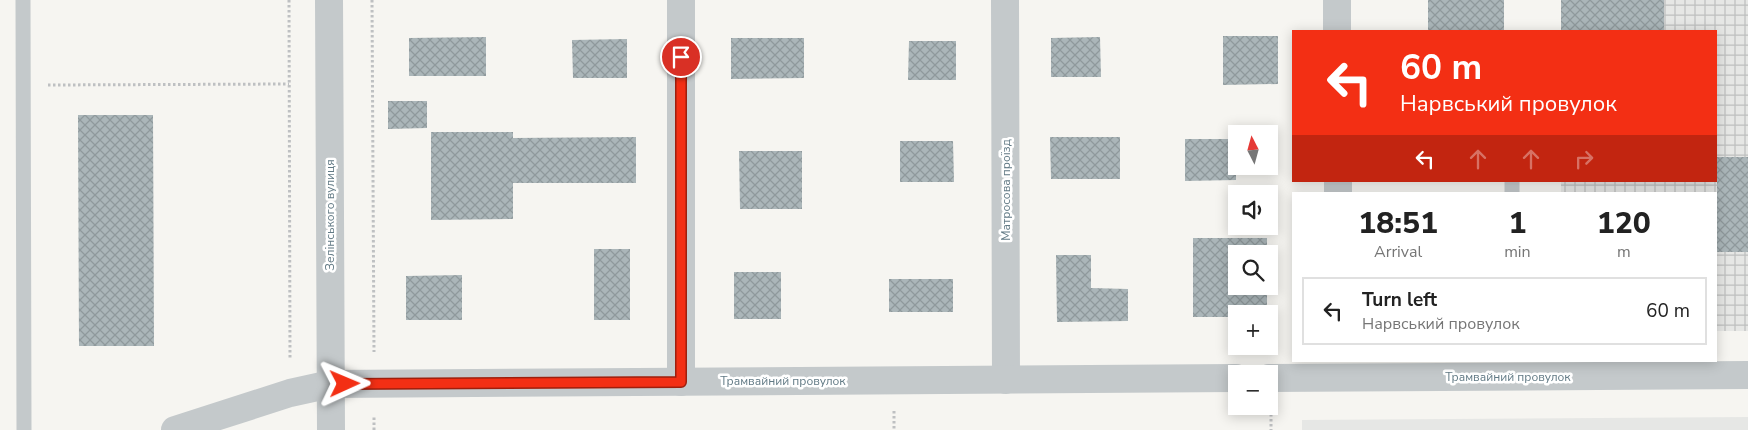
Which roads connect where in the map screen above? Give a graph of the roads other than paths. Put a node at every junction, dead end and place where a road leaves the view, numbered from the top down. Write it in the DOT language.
graph roads {
  1 [pos="23,0"];
  2 [pos="329,0"];
  3 [pos="681,0"];
  4 [pos="1005,0"];
  5 [pos="1337,0"];
  6 [pos="1337,30"];
  7 [pos="1711,368"];
  8 [pos="1513,369"];
  9 [pos="1339,370"];
  10 [pos="1748,375"];
  11 [pos="1278,377"];
  12 [pos="1228,378"];
  13 [pos="1006,380"];
  14 [pos="681,382"];
  15 [pos="331,384"];
  16 [pos="24,430"];
  17 [pos="176,430"];
  18 [pos="331,430"];
  1 -- 16 [label="lane"];
  2 -- 15 [label="street, Зелінського вулиця"];
  3 -- 14 [label="street"];
  4 -- 13 [label="street, Матросова проїзд"];
  5 -- 6 [label="street"];
  7 -- 8 [label="street, Трамвайний провулок"];
  7 -- 10 [label="street, Трамвайний провулок"];
  8 -- 9 [label="street, Трамвайний провулок"];
  9 -- 11 [label="street, Трамвайний провулок"];
  12 -- 13 [label="street, Трамвайний провулок"];
  13 -- 14 [label="street, Трамвайний провулок"];
  14 -- 15 [label="street, Трамвайний провулок"];
  15 -- 17 [label="street, Трамвайний провулок"];
  15 -- 18 [label="street, Зелінського вулиця"];
}
